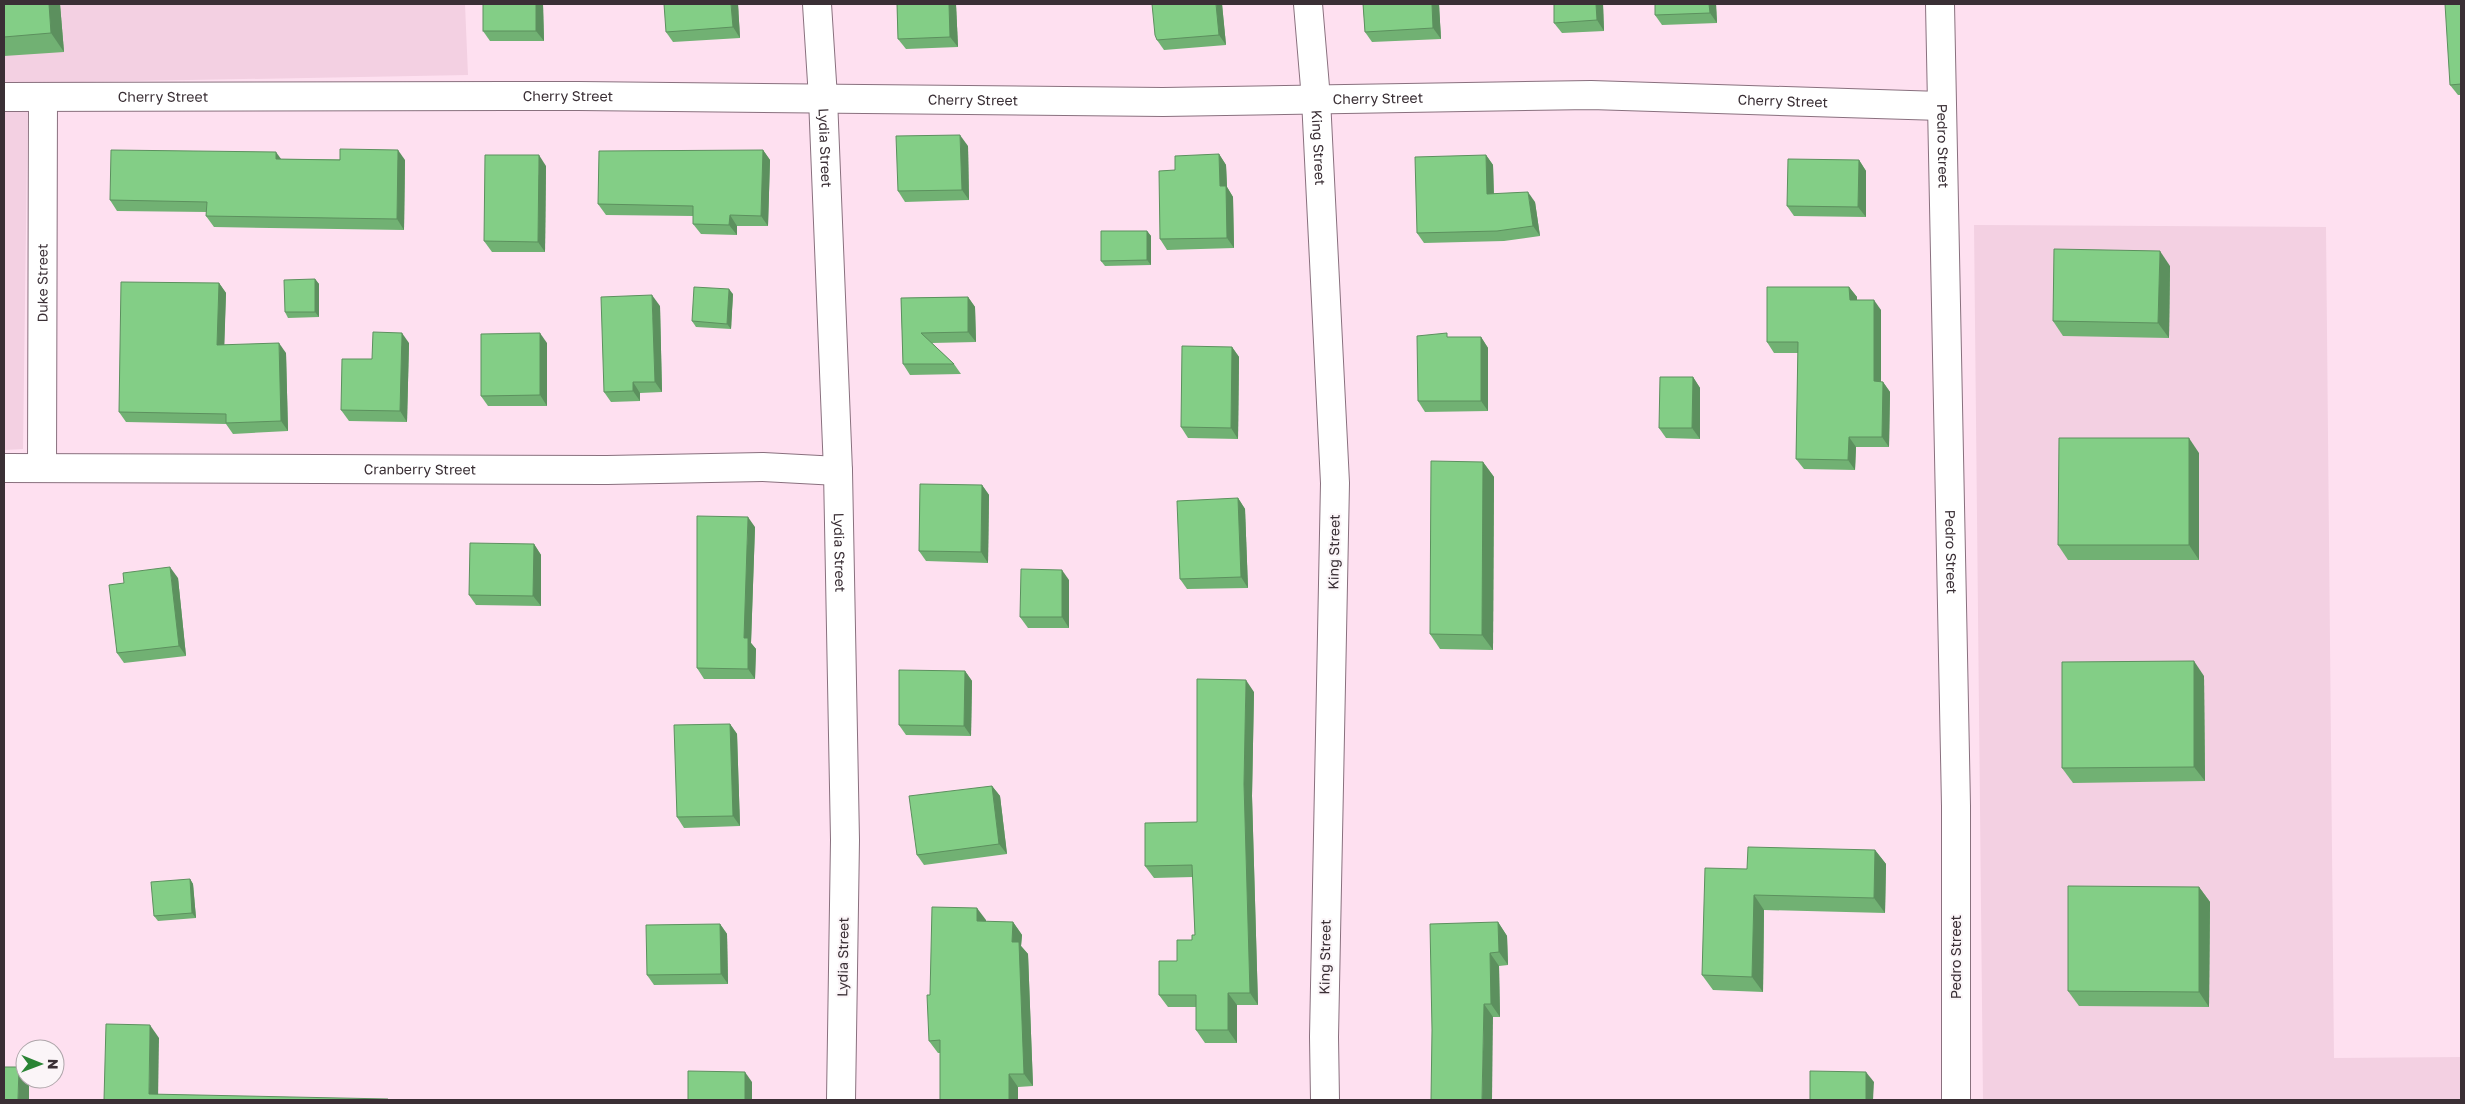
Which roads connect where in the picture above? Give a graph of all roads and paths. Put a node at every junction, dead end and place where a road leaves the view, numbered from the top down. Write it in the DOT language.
graph roads {
  1 [pos="816,4"];
  2 [pos="1308,4"];
  3 [pos="1940,4"];
  4 [pos="4,97"];
  5 [pos="43,97"];
  6 [pos="823,98"];
  7 [pos="1316,99"];
  8 [pos="1941,106"];
  9 [pos="4,468"];
  10 [pos="42,468"];
  11 [pos="838,471"];
  12 [pos="841,1100"];
  13 [pos="1325,1100"];
  14 [pos="1956,1100"];
  1 -- 6 [label="street, Lydia Street"];
  2 -- 7 [label="street, King Street"];
  3 -- 8 [label="street, Pedro Street"];
  4 -- 5 [label="street, Cherry Street"];
  5 -- 6 [label="street, Cherry Street"];
  5 -- 10 [label="street, Duke Street"];
  6 -- 7 [label="street, Cherry Street"];
  6 -- 11 [label="street, Lydia Street"];
  7 -- 8 [label="street, Cherry Street"];
  7 -- 13 [label="street, King Street"];
  8 -- 14 [label="street, Pedro Street"];
  9 -- 10 [label="street, Cranberry Street"];
  10 -- 11 [label="street, Cranberry Street"];
  11 -- 12 [label="street, Lydia Street"];
}
